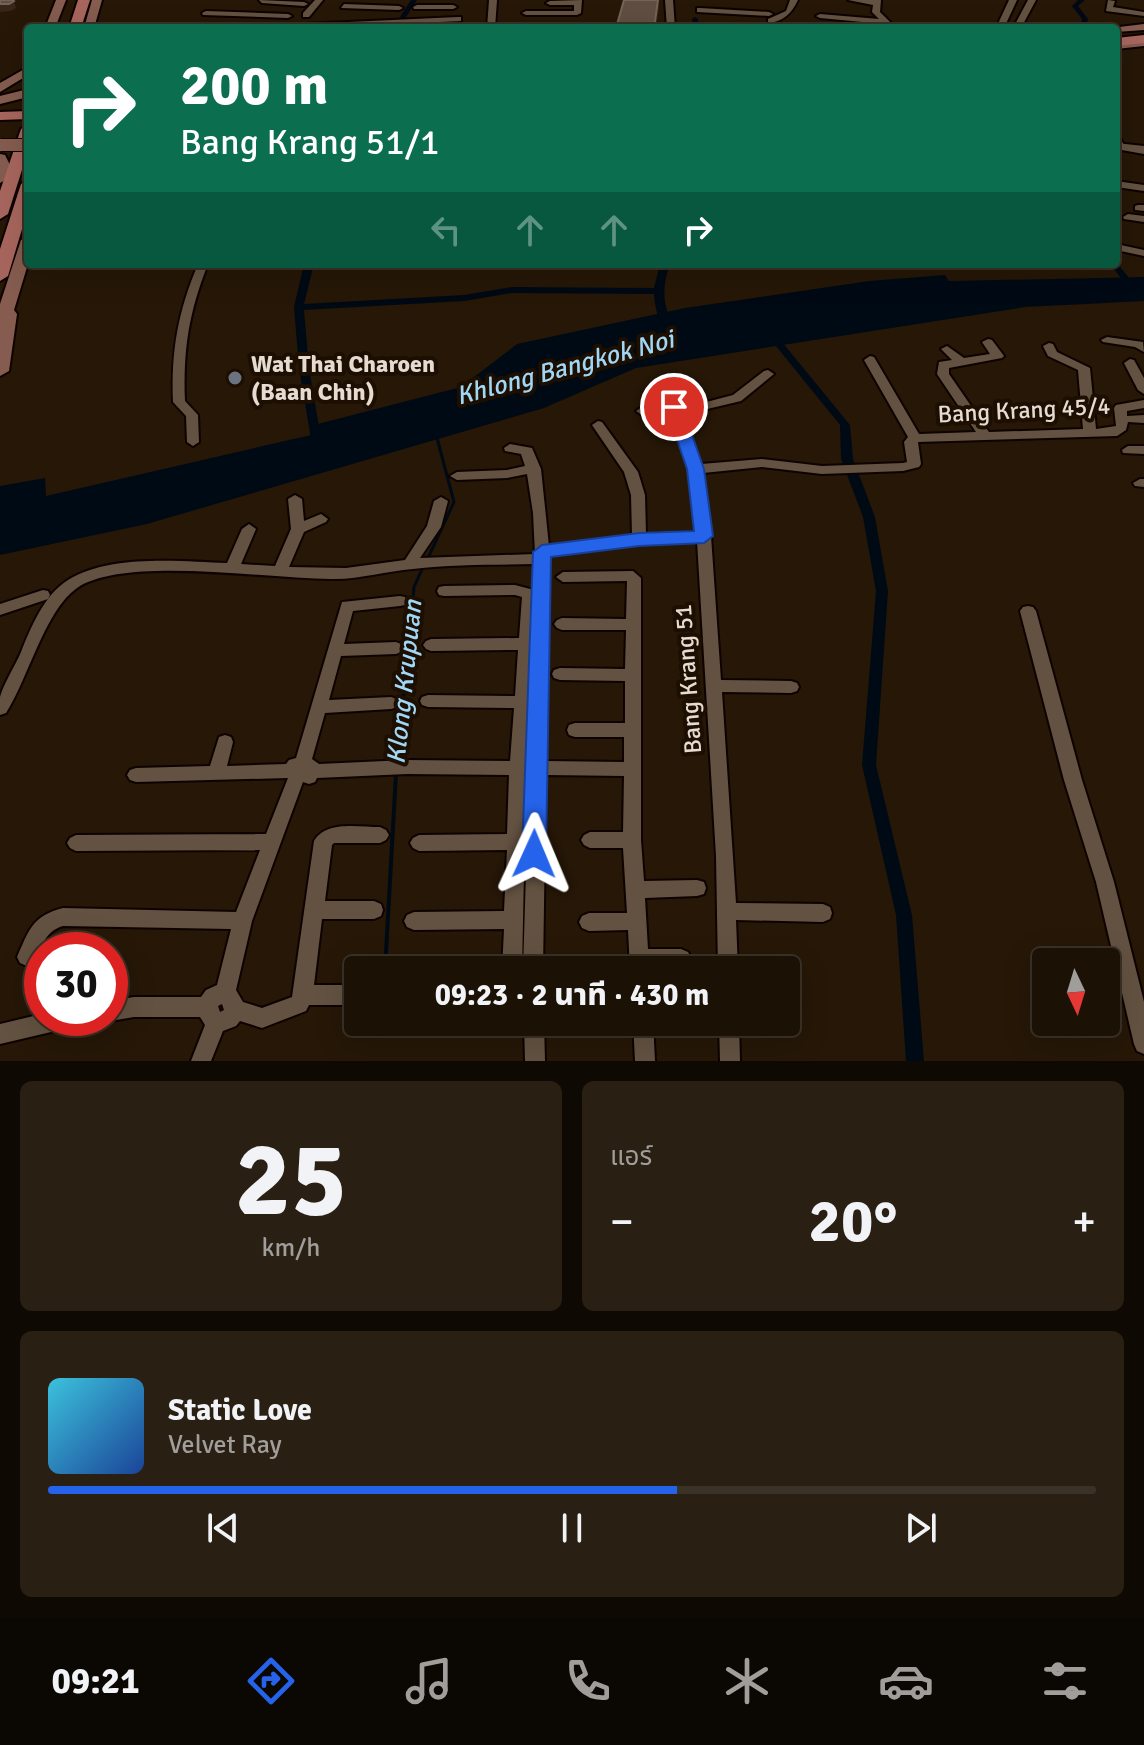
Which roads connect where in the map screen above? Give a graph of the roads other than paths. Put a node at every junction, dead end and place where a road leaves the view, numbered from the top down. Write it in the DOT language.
graph roads {
  1 [pos="61,0"];
  2 [pos="71,0"];
  3 [pos="84,0"];
  4 [pos="97,0"];
  5 [pos="319,0"];
  6 [pos="373,0"];
  7 [pos="493,0"];
  8 [pos="753,0"];
  9 [pos="760,0"];
  10 [pos="794,0"];
  11 [pos="852,0"];
  12 [pos="1013,0"];
  13 [pos="1032,0"];
  14 [pos="262,1"];
  15 [pos="288,1"];
  16 [pos="577,1"];
  17 [pos="667,1"];
  18 [pos="876,1"];
  19 [pos="420,3"];
  20 [pos="550,3"];
  21 [pos="304,4"];
  22 [pos="1112,5"];
  23 [pos="344,6"];
  24 [pos="1130,6"];
  25 [pos="366,7"];
  26 [pos="453,7"];
  27 [pos="399,8"];
  28 [pos="700,10"];
  29 [pos="206,13"];
  30 [pos="526,13"];
  31 [pos="1144,14"];
  32 [pos="274,15"];
  33 [pos="306,15"];
  34 [pos="288,16"];
  35 [pos="820,16"];
  36 [pos="1105,16"];
  37 [pos="458,19"];
  38 [pos="769,19"];
  39 [pos="356,21"];
  40 [pos="883,22"];
  41 [pos="406,23"];
  42 [pos="52,24"];
  43 [pos="63,24"];
  44 [pos="76,24"];
  45 [pos="90,24"];
  46 [pos="272,24"];
  47 [pos="314,24"];
  48 [pos="491,24"];
  49 [pos="670,24"];
  50 [pos="886,24"];
  51 [pos="1003,24"];
  52 [pos="1019,24"];
  53 [pos="1144,29"];
  54 [pos="1120,32"];
  55 [pos="1144,41"];
  56 [pos="1120,44"];
  57 [pos="24,74"];
  58 [pos="24,83"];
  59 [pos="24,93"];
  60 [pos="2,96"];
  61 [pos="24,118"];
  62 [pos="0,119"];
  63 [pos="24,141"];
  64 [pos="1120,145"];
  65 [pos="24,146"];
  66 [pos="0,149"];
  67 [pos="1144,150"];
  68 [pos="0,179"];
  69 [pos="1120,185"];
  70 [pos="1144,188"];
  71 [pos="24,197"];
  72 [pos="0,214"];
  73 [pos="1128,217"];
  74 [pos="1144,219"];
  75 [pos="1120,248"];
  76 [pos="24,253"];
  77 [pos="1144,253"];
  78 [pos="201,268"];
  79 [pos="0,276"];
  80 [pos="9,302"];
  81 [pos="0,329"];
  82 [pos="1107,340"];
  83 [pos="988,342"];
  84 [pos="1049,346"];
  85 [pos="947,349"];
  86 [pos="1144,349"];
  87 [pos="870,360"];
  88 [pos="961,362"];
  89 [pos="1130,363"];
  90 [pos="0,371"];
  91 [pos="768,374"];
  92 [pos="1144,390"];
  93 [pos="667,391"];
  94 [pos="1144,404"];
  95 [pos="676,410"];
  96 [pos="642,411"];
  97 [pos="1130,419"];
  98 [pos="1144,419"];
  99 [pos="598,425"];
  100 [pos="1095,433"];
  101 [pos="985,436"];
  102 [pos="915,438"];
  103 [pos="193,442"];
  104 [pos="510,448"];
  105 [pos="1128,450"];
  106 [pos="1144,450"];
  107 [pos="534,469"];
  108 [pos="696,469"];
  109 [pos="457,476"];
  110 [pos="295,499"];
  111 [pos="441,501"];
  112 [pos="321,519"];
  113 [pos="249,529"];
  114 [pos="298,529"];
  115 [pos="704,536"];
  116 [pos="639,539"];
  117 [pos="542,556"];
  118 [pos="423,563"];
  119 [pos="232,568"];
  120 [pos="280,572"];
  121 [pos="563,577"];
  122 [pos="444,591"];
  123 [pos="43,595"];
  124 [pos="400,601"];
  125 [pos="0,610"];
  126 [pos="1028,611"];
  127 [pos="562,624"];
  128 [pos="633,625"];
  129 [pos="525,644"];
  130 [pos="431,645"];
  131 [pos="396,648"];
  132 [pos="334,650"];
  133 [pos="560,674"];
  134 [pos="632,675"];
  135 [pos="716,686"];
  136 [pos="791,687"];
  137 [pos="428,701"];
  138 [pos="522,702"];
  139 [pos="391,703"];
  140 [pos="319,707"];
  141 [pos="0,709"];
  142 [pos="575,730"];
  143 [pos="632,730"];
  144 [pos="225,742"];
  145 [pos="527,768"];
  146 [pos="633,769"];
  147 [pos="301,771"];
  148 [pos="216,774"];
  149 [pos="136,775"];
  150 [pos="380,835"];
  151 [pos="590,840"];
  152 [pos="632,840"];
  153 [pos="271,842"];
  154 [pos="515,842"];
  155 [pos="76,843"];
  156 [pos="419,843"];
  157 [pos="697,888"];
  158 [pos="635,890"];
  159 [pos="314,910"];
  160 [pos="374,910"];
  161 [pos="726,911"];
  162 [pos="823,913"];
  163 [pos="514,920"];
  164 [pos="242,921"];
  165 [pos="414,921"];
  166 [pos="637,921"];
  167 [pos="589,922"];
  168 [pos="39,932"];
  169 [pos="513,956"];
  170 [pos="533,956"];
  171 [pos="639,956"];
  172 [pos="728,956"];
  173 [pos="303,995"];
  174 [pos="344,995"];
  175 [pos="230,1002"];
  176 [pos="128,1008"];
  177 [pos="212,1014"];
  178 [pos="24,1028"];
  179 [pos="0,1034"];
  180 [pos="534,1036"];
  181 [pos="644,1036"];
  182 [pos="729,1036"];
  183 [pos="1144,1044"];
  184 [pos="201,1061"];
  185 [pos="535,1061"];
  186 [pos="645,1061"];
  187 [pos="730,1061"];
  1 -- 42 [label="main road"];
  2 -- 43 [label="main road"];
  3 -- 44 [label="main road"];
  4 -- 45 [label="main road"];
  5 -- 33 [label="street"];
  6 -- 25 [label="street"];
  7 -- 48 [label="street"];
  8 -- 38 [label="street"];
  9 -- 38 [label="street"];
  10 -- 38 [label="street"];
  11 -- 18 [label="street"];
  12 -- 51 [label="street"];
  13 -- 52 [label="street"];
  14 -- 15 [label="street"];
  15 -- 21 [label="street"];
  15 -- 32 [label="street"];
  16 -- 20 [label="street"];
  16 -- 30 [label="street"];
  17 -- 49 [label="street"];
  18 -- 40 [label="street"];
  19 -- 26 [label="street"];
  19 -- 41 [label="street"];
  22 -- 24 [label="street"];
  22 -- 31 [label="street"];
  22 -- 36 [label="street"];
  23 -- 25 [label="street"];
  25 -- 27 [label="street"];
  25 -- 39 [label="street"];
  28 -- 38 [label="street"];
  29 -- 32 [label="street"];
  32 -- 34 [label="street"];
  32 -- 46 [label="street"];
  35 -- 40 [label="street"];
  37 -- 41 [label="street"];
  39 -- 41 [label="street"];
  39 -- 47 [label="street"];
  40 -- 50 [label="street"];
  53 -- 54 [label="main road"];
  55 -- 56 [label="main road"];
  57 -- 60 [label="main road"];
  58 -- 60 [label="main road"];
  59 -- 60 [label="main road"];
  61 -- 62 [label="main road"];
  63 -- 72 [label="main road"];
  64 -- 67 [label="street"];
  65 -- 66 [label="main road, bridge"];
  66 -- 68 [label="main road"];
  69 -- 70 [label="street"];
  71 -- 79 [label="main road"];
  73 -- 74 [label="street"];
  75 -- 77 [label="street"];
  76 -- 80 [label="main road"];
  78 -- 103 [label="street"];
  80 -- 81 [label="main road"];
  80 -- 90 [label="main road"];
  82 -- 86 [label="street"];
  83 -- 88 [label="street"];
  84 -- 100 [label="street"];
  85 -- 88 [label="street"];
  87 -- 102 [label="street"];
  88 -- 101 [label="street"];
  89 -- 92 [label="street"];
  91 -- 95 [label="street"];
  93 -- 95 [label="street, Bang Krang 51"];
  94 -- 100 [label="street, Bang Krang 45/4"];
  95 -- 96 [label="street"];
  95 -- 108 [label="street, Bang Krang 51"];
  97 -- 98 [label="street"];
  99 -- 116 [label="street"];
  100 -- 101 [label="street, Bang Krang 45/4"];
  101 -- 102 [label="street, Bang Krang 45/4"];
  102 -- 108 [label="street, Bang Krang 45/4"];
  104 -- 107 [label="street"];
  105 -- 106 [label="street"];
  107 -- 109 [label="street"];
  107 -- 117 [label="street"];
  108 -- 115 [label="street, Bang Krang 51"];
  110 -- 114 [label="street"];
  111 -- 118 [label="street"];
  112 -- 114 [label="street"];
  113 -- 119 [label="street"];
  114 -- 120 [label="street"];
  115 -- 116 [label="street"];
  115 -- 135 [label="street, Bang Krang 51"];
  116 -- 117 [label="street"];
  117 -- 118 [label="street"];
  117 -- 145 [label="street"];
  118 -- 120 [label="street"];
  119 -- 120 [label="street"];
  119 -- 141 [label="street"];
  121 -- 128 [label="street"];
  122 -- 129 [label="street"];
  123 -- 125 [label="street"];
  124 -- 132 [label="street"];
  126 -- 183 [label="street"];
  127 -- 128 [label="street"];
  128 -- 134 [label="street"];
  129 -- 130 [label="street"];
  129 -- 138 [label="street"];
  131 -- 132 [label="street"];
  132 -- 140 [label="street"];
  133 -- 134 [label="street"];
  134 -- 143 [label="street"];
  135 -- 136 [label="street"];
  135 -- 161 [label="street, Bang Krang 51"];
  137 -- 138 [label="street"];
  138 -- 145 [label="street"];
  139 -- 140 [label="street"];
  140 -- 147 [label="street"];
  142 -- 143 [label="street"];
  143 -- 146 [label="street"];
  144 -- 148 [label="street"];
  145 -- 146 [label="street"];
  145 -- 147 [label="street"];
  145 -- 154 [label="street"];
  145 -- 170 [label="street"];
  146 -- 152 [label="street"];
  147 -- 148 [label="street"];
  147 -- 153 [label="street"];
  148 -- 149 [label="street"];
  150 -- 159 [label="street"];
  151 -- 152 [label="street"];
  152 -- 158 [label="street"];
  153 -- 155 [label="street"];
  153 -- 164 [label="street"];
  154 -- 156 [label="street"];
  154 -- 163 [label="street"];
  157 -- 158 [label="street"];
  158 -- 166 [label="street"];
  159 -- 160 [label="street"];
  159 -- 173 [label="street"];
  161 -- 162 [label="street"];
  161 -- 172 [label="street, Bang Krang 51"];
  163 -- 165 [label="street"];
  163 -- 169 [label="street"];
  164 -- 168 [label="street"];
  164 -- 175 [label="street"];
  166 -- 167 [label="street"];
  166 -- 171 [label="street"];
  173 -- 174 [label="street"];
  173 -- 175 [label="street"];
  175 -- 177 [label="street"];
  176 -- 177 [label="street"];
  177 -- 184 [label="street"];
  178 -- 179 [label="street"];
  180 -- 185 [label="street"];
  181 -- 186 [label="street"];
  182 -- 187 [label="street"];
}
